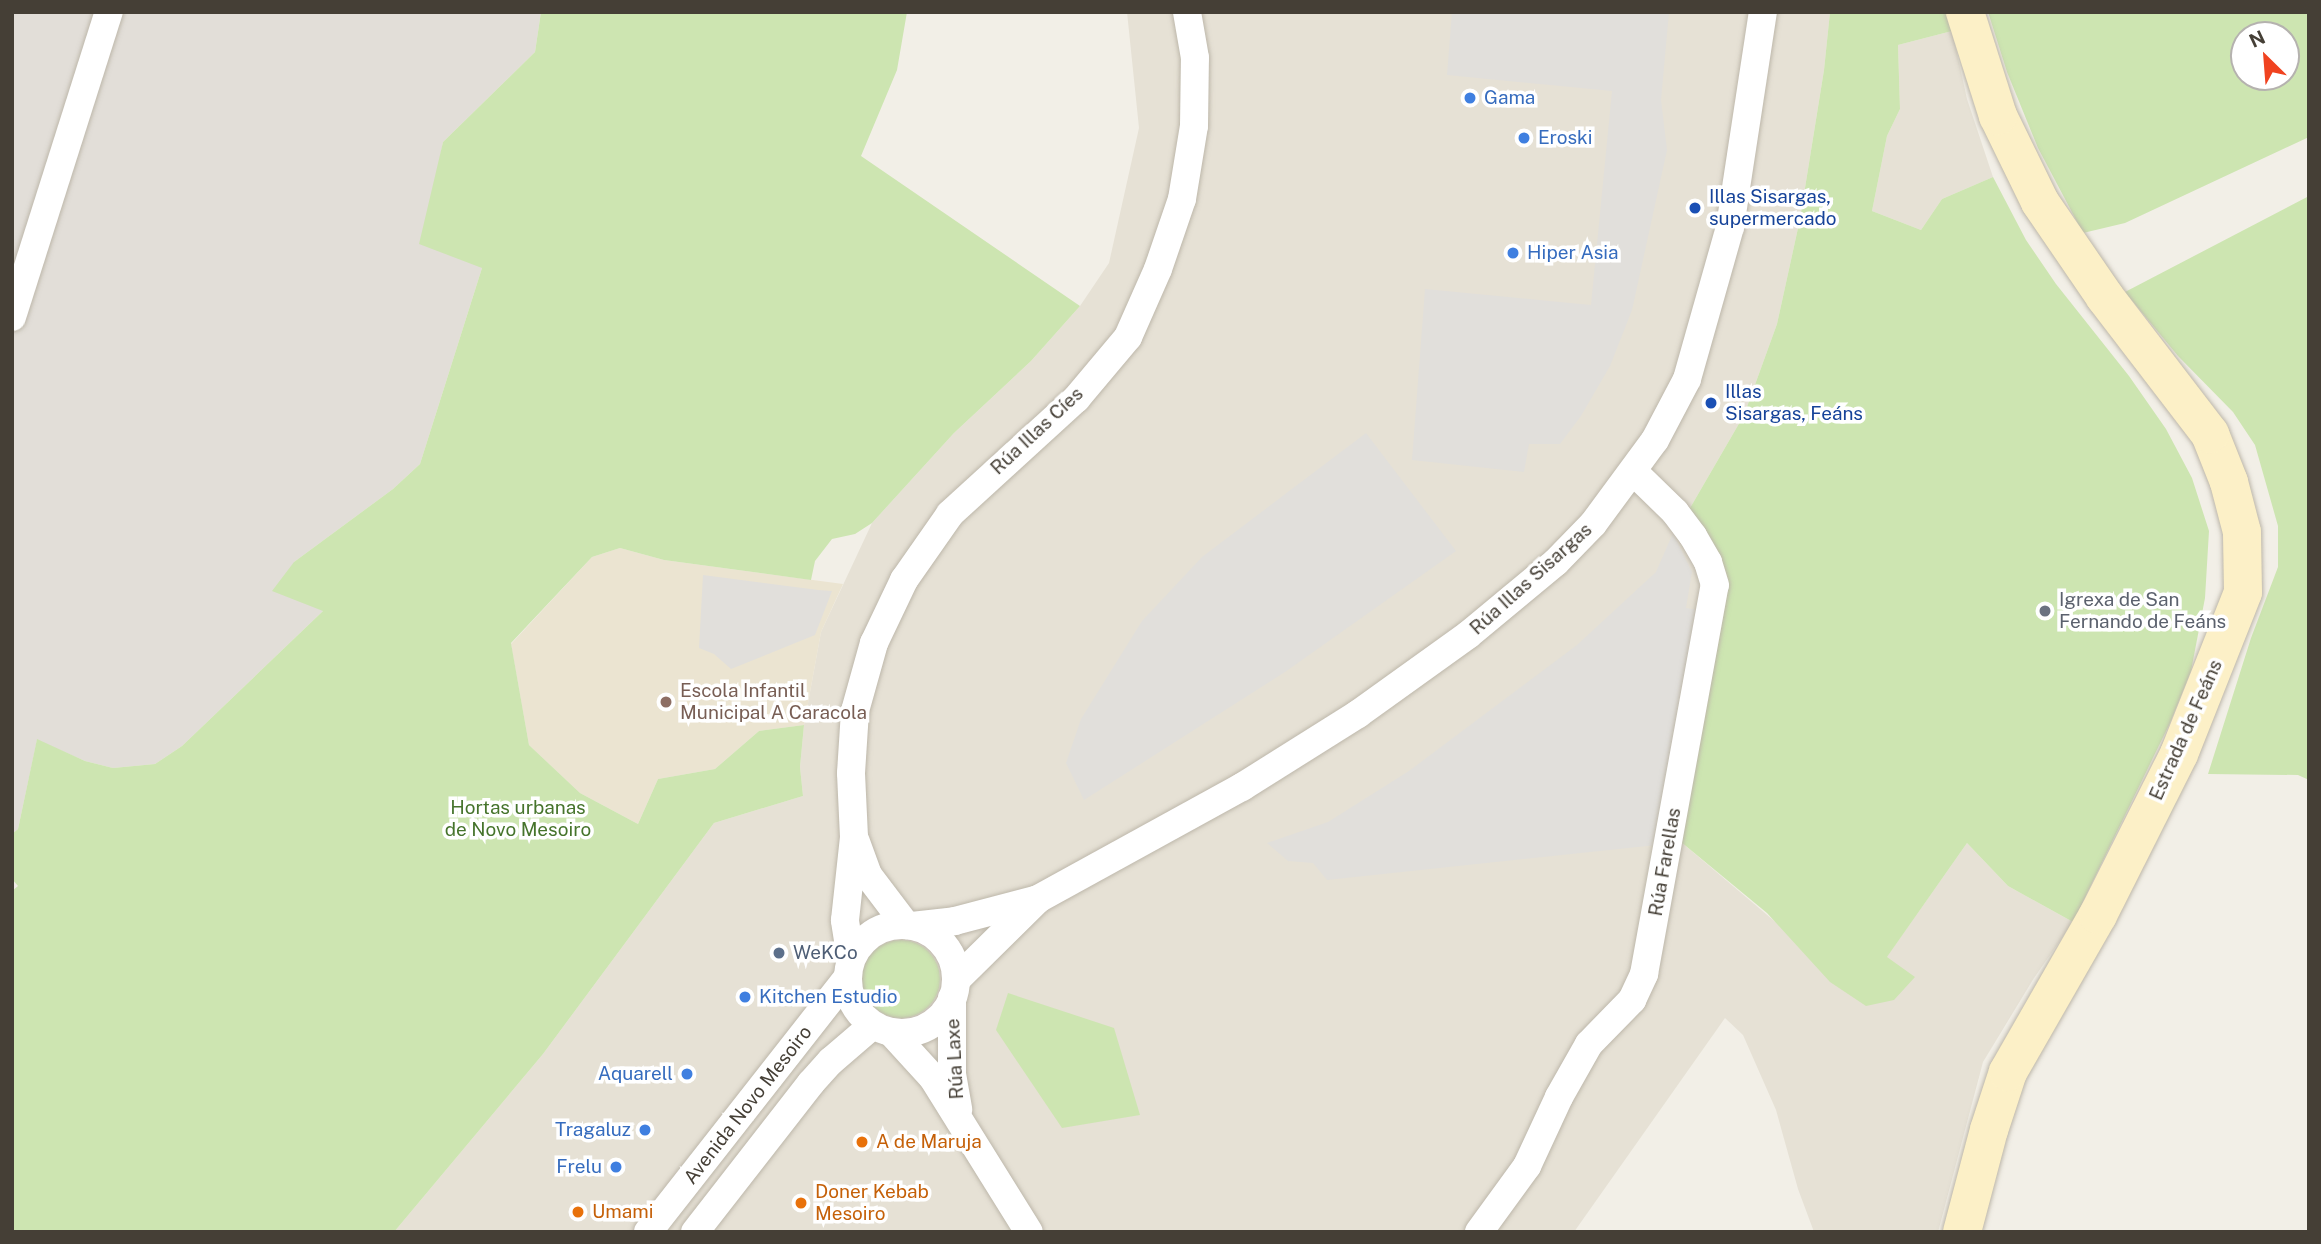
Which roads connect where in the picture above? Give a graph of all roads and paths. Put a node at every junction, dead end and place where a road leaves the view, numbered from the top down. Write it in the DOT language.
graph roads {
  1 [pos="1187,12"];
  2 [pos="1763,12"];
  3 [pos="1965,12"];
  4 [pos="102,18"];
  5 [pos="12,317"];
  6 [pos="1634,472"];
  7 [pos="854,836"];
  8 [pos="1038,899"];
  9 [pos="909,925"];
  10 [pos="849,969"];
  11 [pos="954,989"];
  12 [pos="882,1029"];
  13 [pos="960,1119"];
  14 [pos="648,1232"];
  15 [pos="695,1232"];
  16 [pos="1029,1232"];
  17 [pos="1479,1232"];
  18 [pos="1962,1232"];
  1 -- 7 [label="street, Rúa Illas Cíes"];
  2 -- 6 [label="street, Rúa Illas Sisargas"];
  3 -- 18 [label="street, Estrada de Feáns"];
  4 -- 5 [label="street"];
  6 -- 8 [label="street, Rúa Illas Sisargas"];
  6 -- 17 [label="street, Rúa Farellas"];
  7 -- 9 [label="street, Rúa Illas Cíes"];
  7 -- 10 [label="street, Rúa Illas Cíes"];
  8 -- 9 [label="street, Rúa Illas Sisargas"];
  8 -- 11 [label="street, Rúa Illas Sisargas"];
  9 -- 10 [label="street"];
  9 -- 11 [label="street"];
  10 -- 12 [label="street"];
  10 -- 14 [label="street, Avenida Novo Mesoiro"];
  11 -- 12 [label="street"];
  11 -- 13 [label="street, Rúa Laxe"];
  12 -- 13 [label="street, Rúa Laxe"];
  12 -- 15 [label="street, Avenida Novo Mesoiro"];
  13 -- 16 [label="street, Rúa Laxe"];
}
